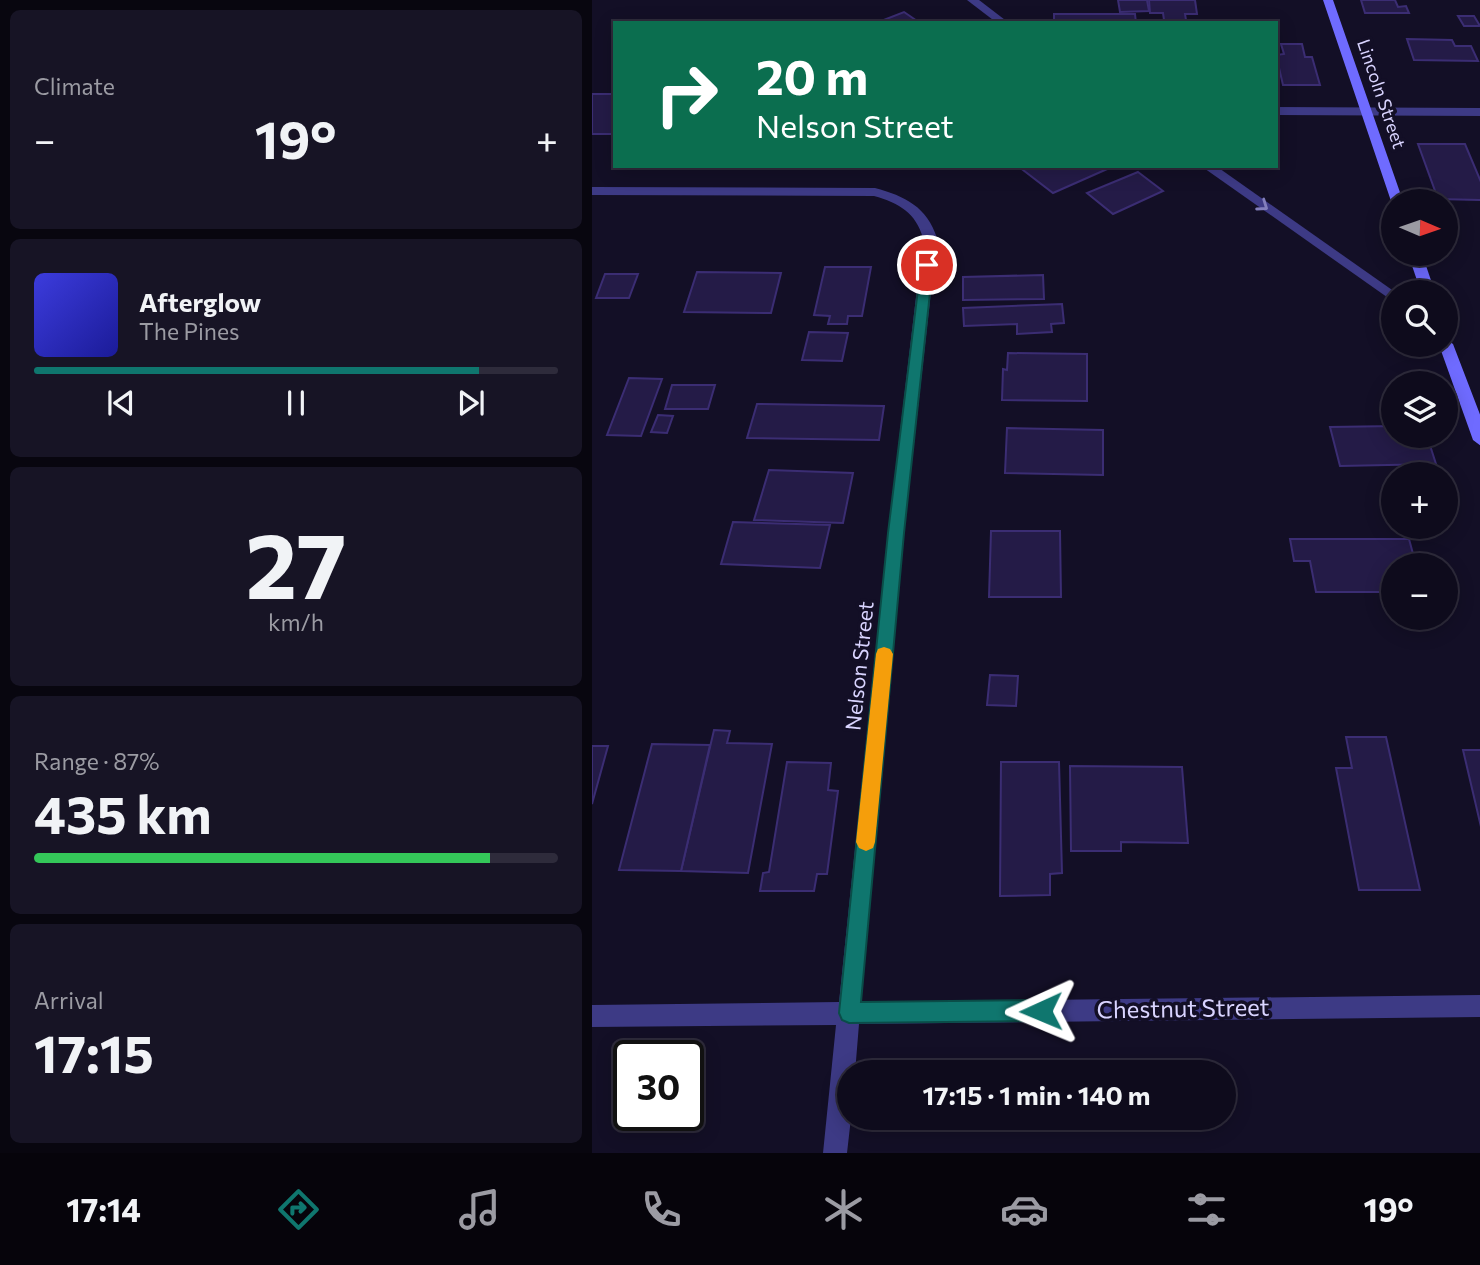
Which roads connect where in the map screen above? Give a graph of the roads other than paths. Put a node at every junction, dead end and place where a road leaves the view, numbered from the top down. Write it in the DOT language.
graph roads {
  1 [pos="972,0"];
  2 [pos="1328,0"];
  3 [pos="1001,21"];
  4 [pos="1278,111"];
  5 [pos="1366,112"];
  6 [pos="1480,112"];
  7 [pos="1210,168"];
  8 [pos="1393,189"];
  9 [pos="592,191"];
  10 [pos="1381,289"];
  11 [pos="1451,357"];
  12 [pos="1480,440"];
  13 [pos="1480,1006"];
  14 [pos="849,1013"];
  15 [pos="592,1016"];
  16 [pos="835,1153"];
  1 -- 3 [label="street"];
  2 -- 5 [label="street, Lincoln Street"];
  4 -- 5 [label="street"];
  5 -- 6 [label="street"];
  5 -- 8 [label="street, Lincoln Street"];
  7 -- 10 [label="street, one-way"];
  9 -- 14 [label="street, Nelson Street"];
  11 -- 12 [label="street"];
  13 -- 14 [label="street, Chestnut Street"];
  14 -- 15 [label="street, Chestnut Street"];
  14 -- 16 [label="street, Nelson Street"];
}
